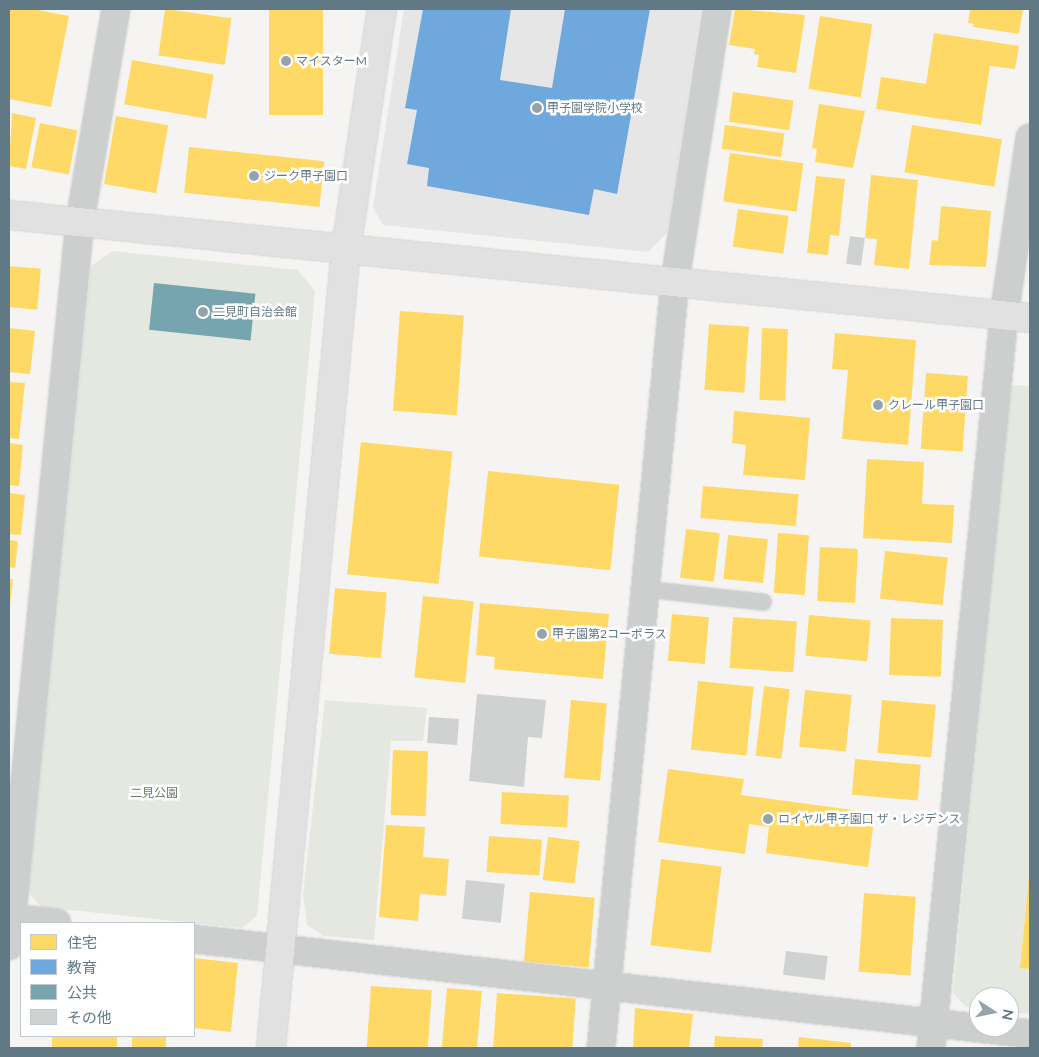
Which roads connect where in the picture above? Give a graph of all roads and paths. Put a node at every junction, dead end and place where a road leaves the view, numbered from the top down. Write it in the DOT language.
graph roads {
  1 [pos="116,9"];
  2 [pos="382,9"];
  3 [pos="717,9"];
  4 [pos="1030,138"];
  5 [pos="9,215"];
  6 [pos="80,221"];
  7 [pos="346,249"];
  8 [pos="675,281"];
  9 [pos="1017,317"];
  10 [pos="645,589"];
  11 [pos="763,602"];
  12 [pos="10,918"];
  13 [pos="48,922"];
  14 [pos="195,939"];
  15 [pos="9,946"];
  16 [pos="280,949"];
  17 [pos="606,987"];
  18 [pos="1030,1034"];
  19 [pos="932,1036"];
  20 [pos="271,1048"];
  21 [pos="601,1048"];
  1 -- 6 [label="street"];
  2 -- 7 [label="street"];
  3 -- 8 [label="street"];
  4 -- 9 [label="street"];
  5 -- 6 [label="street"];
  6 -- 7 [label="street"];
  6 -- 12 [label="street"];
  7 -- 8 [label="street"];
  7 -- 16 [label="street"];
  8 -- 9 [label="street"];
  8 -- 10 [label="street"];
  9 -- 19 [label="street"];
  10 -- 11 [label="lane"];
  10 -- 17 [label="street"];
  12 -- 13 [label="street"];
  12 -- 15 [label="street"];
  14 -- 16 [label="street"];
  16 -- 17 [label="street"];
  16 -- 20 [label="street"];
  17 -- 19 [label="street"];
  17 -- 21 [label="street"];
  18 -- 19 [label="street"];
}
